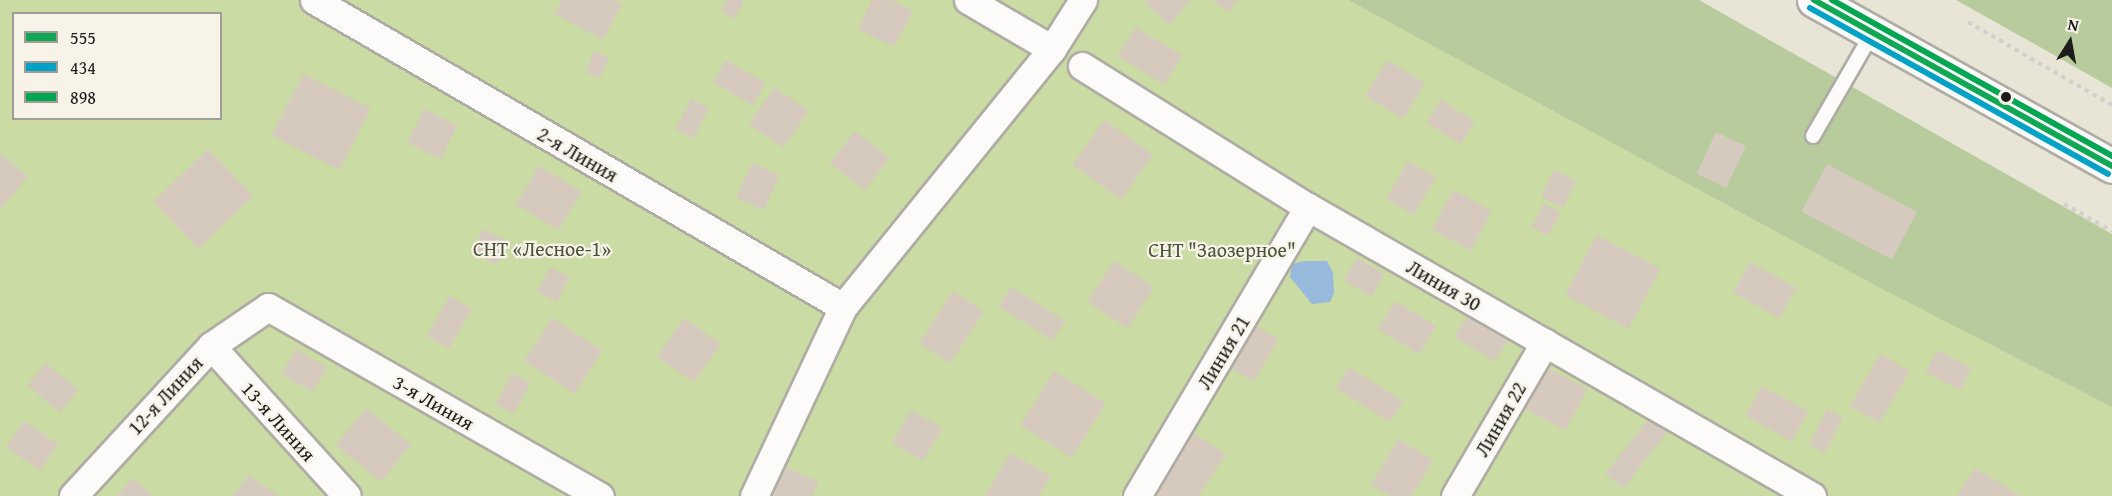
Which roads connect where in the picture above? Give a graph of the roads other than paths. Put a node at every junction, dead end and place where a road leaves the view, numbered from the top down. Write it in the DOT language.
graph roads {
  1 [pos="314,0"];
  2 [pos="968,0"];
  3 [pos="1083,0"];
  4 [pos="1814,0"];
  5 [pos="1872,33"];
  6 [pos="1052,49"];
  7 [pos="1082,66"];
  8 [pos="1813,136"];
  9 [pos="2112,166"];
  10 [pos="1308,207"];
  11 [pos="268,307"];
  12 [pos="843,307"];
  13 [pos="1545,342"];
  14 [pos="211,346"];
  15 [pos="73,496"];
  16 [pos="347,496"];
  17 [pos="600,496"];
  18 [pos="754,496"];
  19 [pos="1137,496"];
  20 [pos="1455,496"];
  21 [pos="1812,496"];
  1 -- 12 [label="street, 2-я Линия"];
  2 -- 6 [label="street"];
  3 -- 6 [label="street"];
  4 -- 5 [label="main road"];
  5 -- 8 [label="lane"];
  5 -- 9 [label="main road"];
  6 -- 12 [label="street"];
  7 -- 10 [label="street, Линия 30"];
  10 -- 13 [label="street, Линия 30"];
  10 -- 19 [label="street, Линия 21"];
  11 -- 14 [label="street, 12-я Линия"];
  11 -- 17 [label="street, 3-я Линия"];
  12 -- 18 [label="street"];
  13 -- 20 [label="street, Линия 22"];
  13 -- 21 [label="street, Линия 30"];
  14 -- 15 [label="street, 12-я Линия"];
  14 -- 16 [label="street, 13-я Линия"];
}
